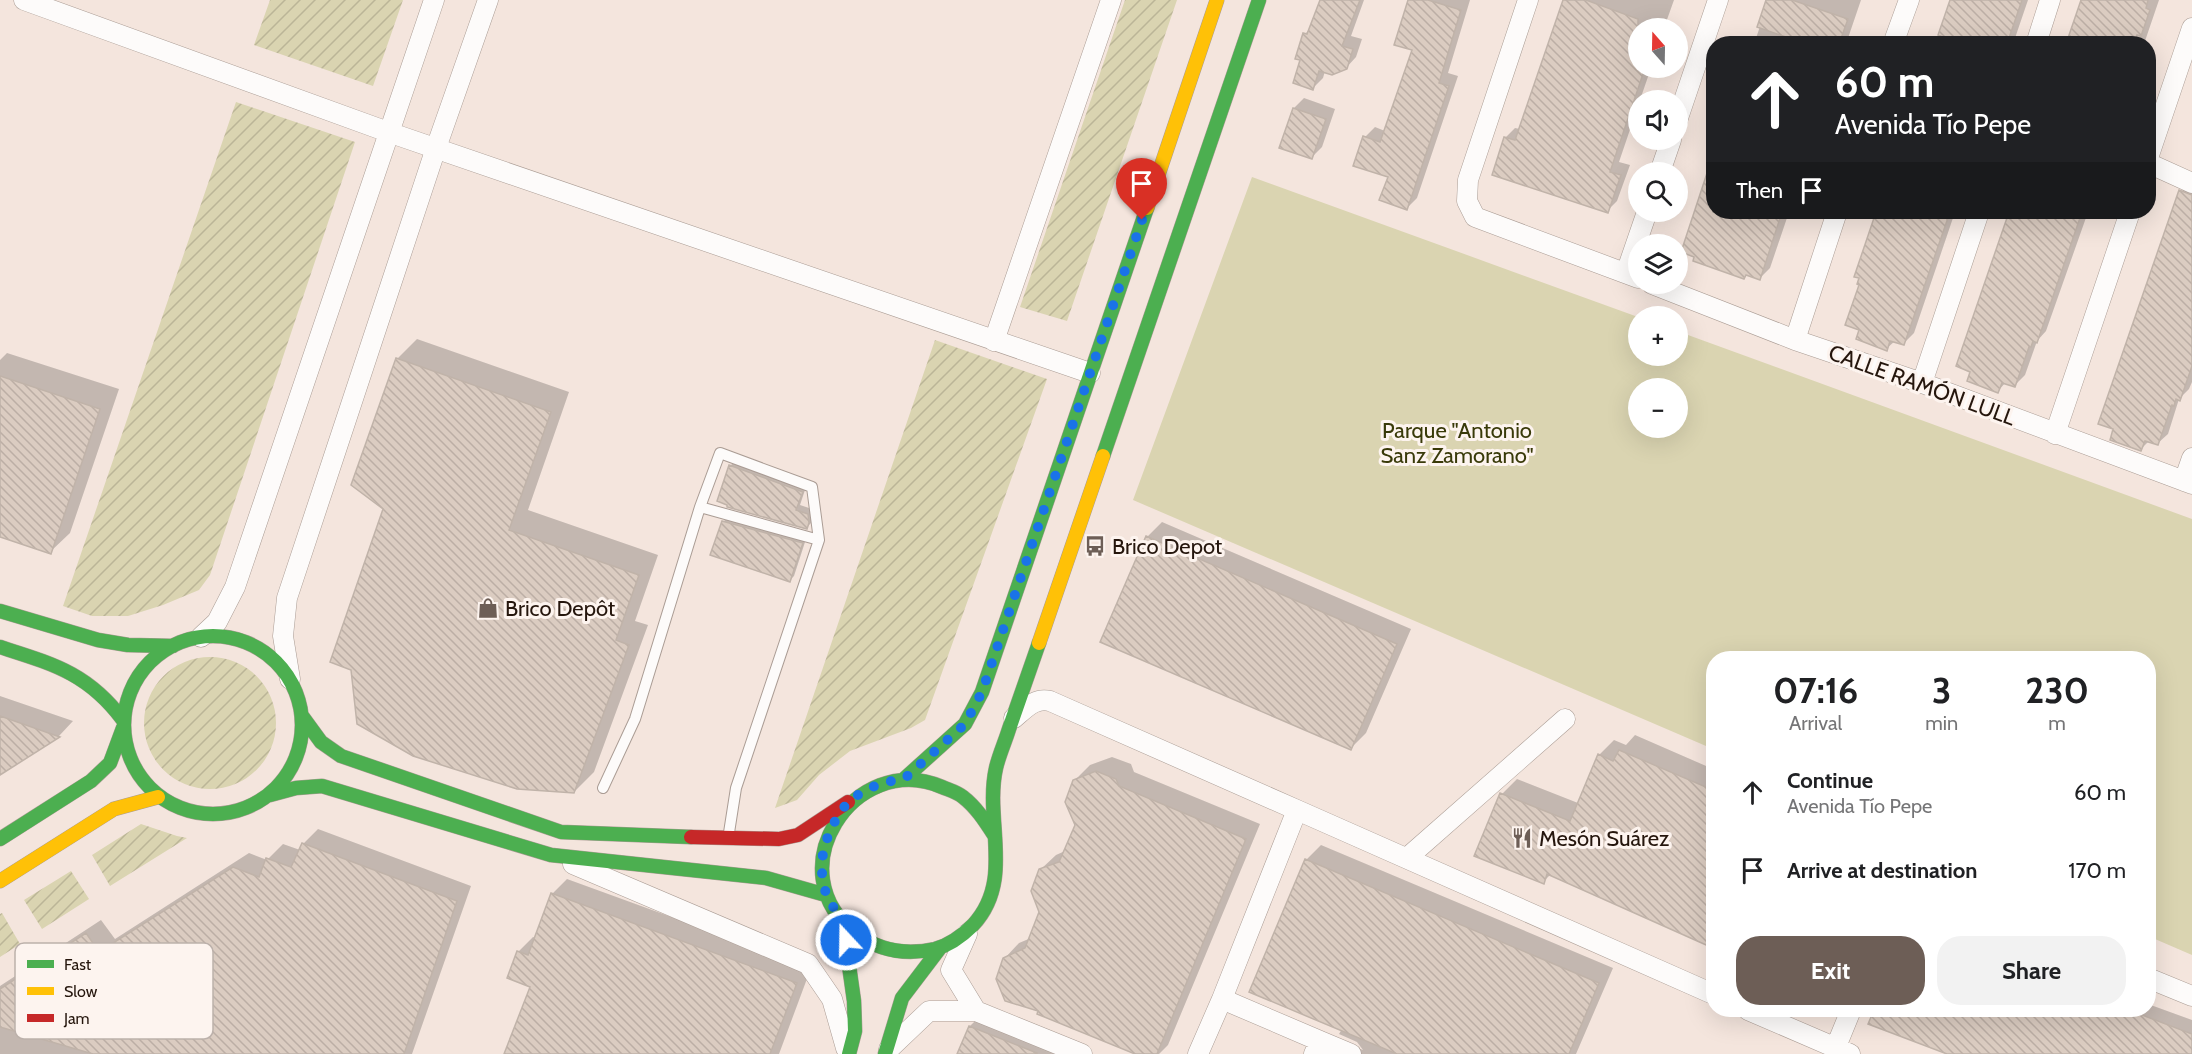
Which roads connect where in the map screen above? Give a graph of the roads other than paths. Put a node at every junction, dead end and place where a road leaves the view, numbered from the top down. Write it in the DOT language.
graph roads {
  1 [pos="24,0"];
  2 [pos="434,0"];
  3 [pos="488,0"];
  4 [pos="1111,0"];
  5 [pos="1217,0"];
  6 [pos="1259,0"];
  7 [pos="1528,0"];
  8 [pos="1718,0"];
  9 [pos="1909,0"];
  10 [pos="2050,0"];
  11 [pos="2192,28"];
  12 [pos="1896,36"];
  13 [pos="2039,36"];
  14 [pos="1688,90"];
  15 [pos="388,132"];
  16 [pos="2156,134"];
  17 [pos="436,148"];
  18 [pos="2156,167"];
  19 [pos="2192,183"];
  20 [pos="1835,219"];
  21 [pos="1977,219"];
  22 [pos="2128,219"];
  23 [pos="1628,274"];
  24 [pos="1678,294"];
  25 [pos="1795,340"];
  26 [pos="994,341"];
  27 [pos="1090,373"];
  28 [pos="1922,383"];
  29 [pos="2055,434"];
  30 [pos="2192,458"];
  31 [pos="2188,482"];
  32 [pos="700,507"];
  33 [pos="819,540"];
  34 [pos="0,611"];
  35 [pos="201,637"];
  36 [pos="173,646"];
  37 [pos="0,647"];
  38 [pos="1035,654"];
  39 [pos="290,679"];
  40 [pos="1044,700"];
  41 [pos="302,716"];
  42 [pos="1013,719"];
  43 [pos="1565,719"];
  44 [pos="123,724"];
  45 [pos="904,779"];
  46 [pos="603,788"];
  47 [pos="859,794"];
  48 [pos="270,795"];
  49 [pos="158,797"];
  50 [pos="1297,810"];
  51 [pos="994,835"];
  52 [pos="0,839"];
  53 [pos="728,839"];
  54 [pos="551,855"];
  55 [pos="1407,858"];
  56 [pos="0,881"];
  57 [pos="826,895"];
  58 [pos="843,923"];
  59 [pos="968,930"];
  60 [pos="940,948"];
  61 [pos="2156,981"];
  62 [pos="1706,991"];
  63 [pos="2192,996"];
  64 [pos="1222,999"];
  65 [pos="976,1011"];
  66 [pos="1763,1017"];
  67 [pos="1849,1017"];
  68 [pos="1317,1048"];
  69 [pos="1839,1052"];
  70 [pos="848,1054"];
  71 [pos="885,1054"];
  72 [pos="1082,1054"];
  73 [pos="1198,1054"];
  74 [pos="1351,1054"];
  1 -- 15 [label="street"];
  2 -- 15 [label="street"];
  3 -- 17 [label="street"];
  4 -- 26 [label="street"];
  5 -- 27 [label="main road"];
  6 -- 38 [label="main road"];
  7 -- 23 [label="street"];
  8 -- 14 [label="street"];
  9 -- 12 [label="street"];
  10 -- 13 [label="street"];
  11 -- 16 [label="street"];
  15 -- 17 [label="street"];
  15 -- 35 [label="street"];
  17 -- 26 [label="street"];
  17 -- 39 [label="street"];
  18 -- 19 [label="street"];
  20 -- 25 [label="street"];
  21 -- 28 [label="street"];
  22 -- 29 [label="street"];
  24 -- 25 [label="street, CALLE RAMÓN LULL"];
  25 -- 28 [label="street, CALLE RAMÓN LULL"];
  26 -- 27 [label="street"];
  27 -- 45 [label="main road"];
  28 -- 29 [label="street, CALLE RAMÓN LULL"];
  29 -- 31 [label="street, CALLE RAMÓN LULL"];
  30 -- 31 [label="street"];
  32 -- 33 [label="lane"];
  32 -- 33 [label="lane"];
  32 -- 46 [label="lane"];
  33 -- 53 [label="lane"];
  34 -- 36 [label="main road"];
  35 -- 36 [label="main road"];
  35 -- 39 [label="main road"];
  36 -- 44 [label="main road"];
  37 -- 44 [label="main road"];
  38 -- 40 [label="street"];
  38 -- 42 [label="main road"];
  39 -- 41 [label="main road"];
  40 -- 42 [label="street"];
  40 -- 50 [label="street"];
  41 -- 48 [label="main road"];
  41 -- 53 [label="main road"];
  42 -- 51 [label="main road"];
  43 -- 55 [label="street"];
  44 -- 49 [label="main road"];
  44 -- 52 [label="main road"];
  45 -- 47 [label="main road"];
  45 -- 51 [label="main road"];
  47 -- 53 [label="main road"];
  47 -- 57 [label="main road"];
  48 -- 49 [label="main road"];
  48 -- 54 [label="main road"];
  49 -- 56 [label="main road"];
  50 -- 55 [label="street"];
  50 -- 64 [label="street"];
  51 -- 59 [label="main road"];
  54 -- 57 [label="main road"];
  54 -- 70 [label="street"];
  55 -- 62 [label="street"];
  57 -- 58 [label="main road"];
  58 -- 60 [label="main road"];
  58 -- 70 [label="main road"];
  59 -- 60 [label="main road"];
  59 -- 65 [label="street"];
  60 -- 71 [label="main road"];
  61 -- 63 [label="street"];
  64 -- 68 [label="street"];
  64 -- 73 [label="street"];
  65 -- 71 [label="street"];
  65 -- 72 [label="street"];
  66 -- 69 [label="street"];
  67 -- 69 [label="street"];
  68 -- 74 [label="street"];
}
